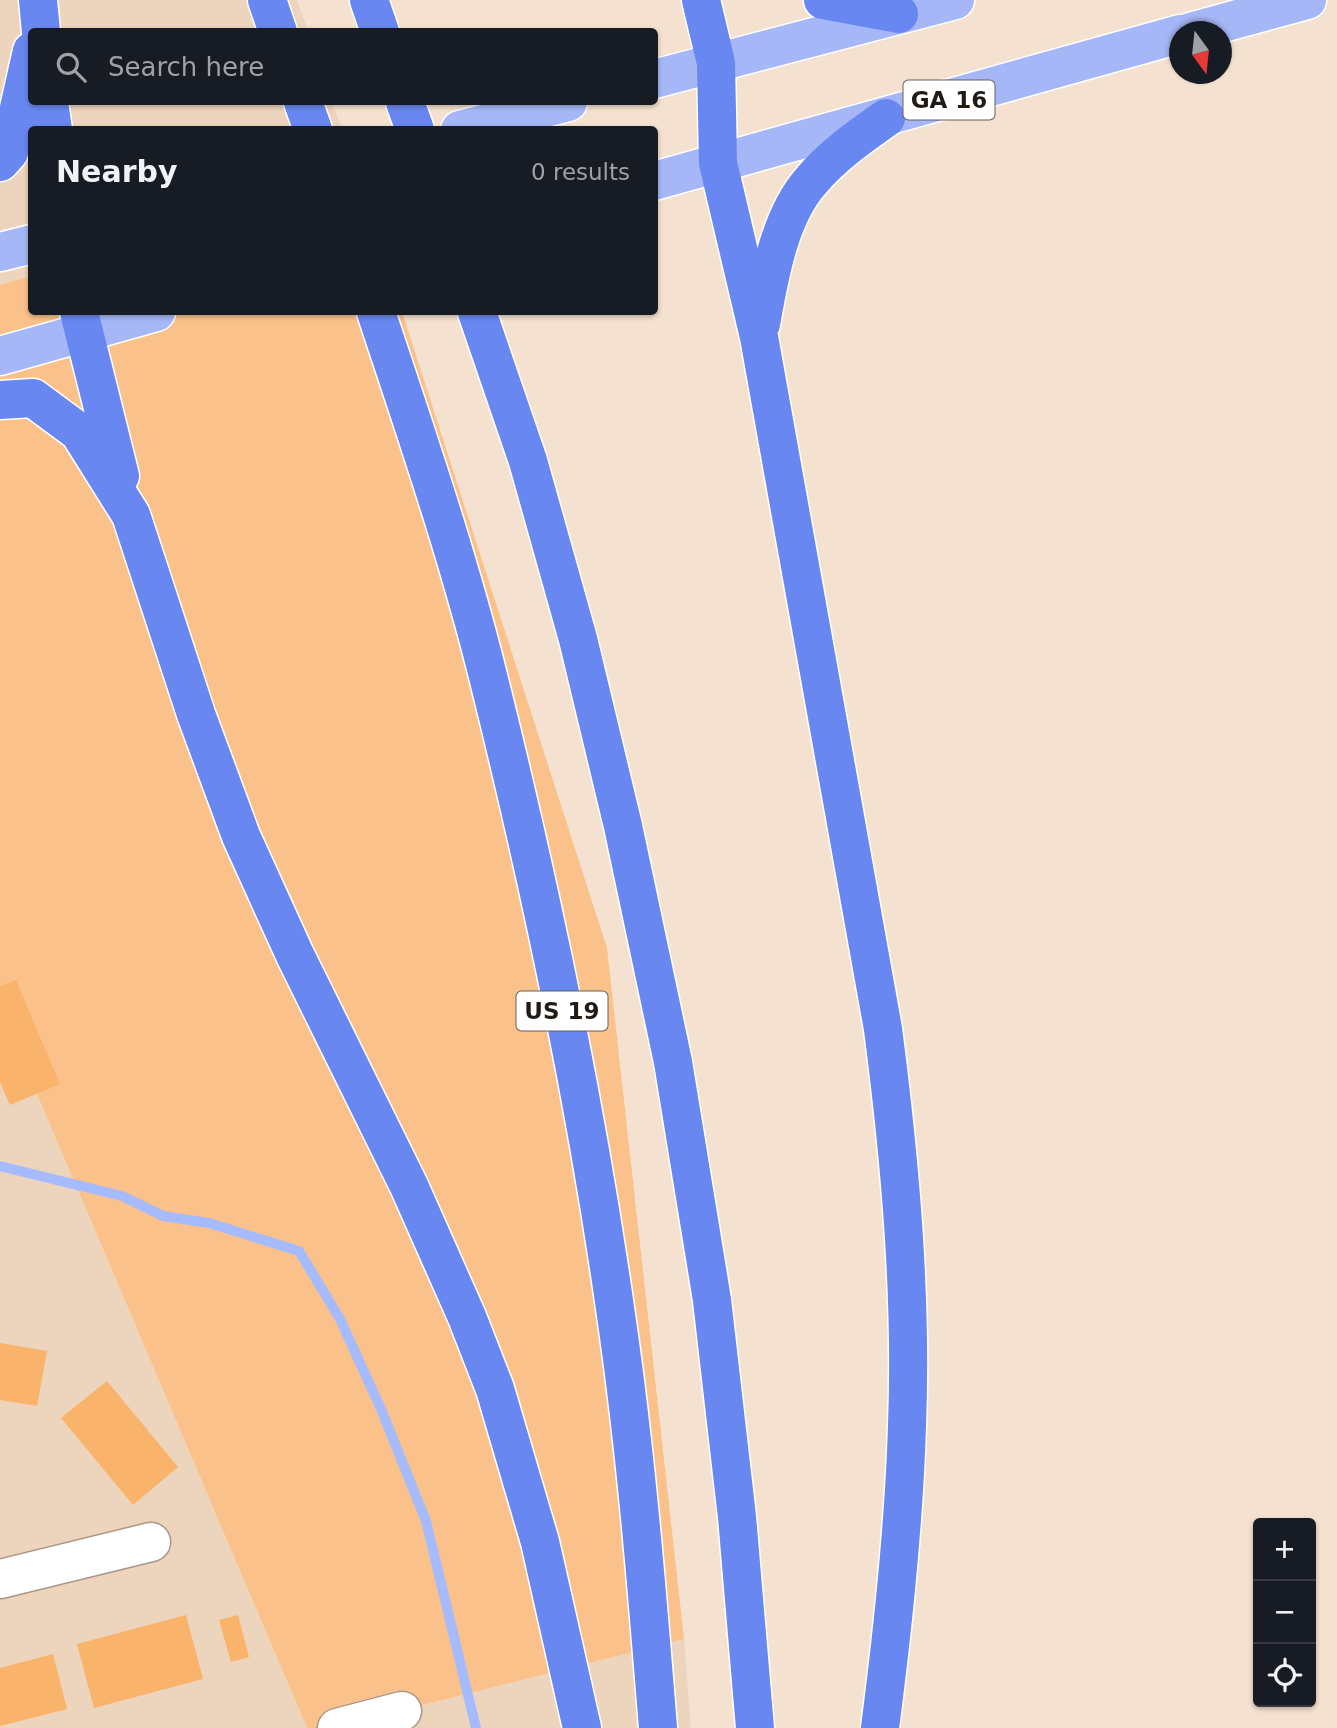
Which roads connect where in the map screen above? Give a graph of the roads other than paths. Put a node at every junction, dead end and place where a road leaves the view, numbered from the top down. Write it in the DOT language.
graph roads {
  1 [pos="267,0"];
  2 [pos="369,0"];
  3 [pos="701,0"];
  4 [pos="823,0"];
  5 [pos="954,0"];
  6 [pos="1307,0"];
  7 [pos="899,14"];
  8 [pos="1230,21"];
  9 [pos="277,28"];
  10 [pos="379,28"];
  11 [pos="1169,37"];
  12 [pos="716,63"];
  13 [pos="28,66"];
  14 [pos="658,78"];
  15 [pos="50,105"];
  16 [pos="304,105"];
  17 [pos="406,105"];
  18 [pos="556,105"];
  19 [pos="886,118"];
  20 [pos="53,126"];
  21 [pos="312,126"];
  22 [pos="414,126"];
  23 [pos="475,126"];
  24 [pos="0,162"];
  25 [pos="718,163"];
  26 [pos="658,180"];
  27 [pos="28,245"];
  28 [pos="0,252"];
  29 [pos="131,315"];
  30 [pos="377,315"];
  31 [pos="478,315"];
  32 [pos="80,321"];
  33 [pos="759,337"];
  34 [pos="0,356"];
  35 [pos="0,400"];
  36 [pos="131,515"];
  37 [pos="151,1542"];
  38 [pos="0,1579"];
  39 [pos="402,1711"];
  40 [pos="339,1728"];
  41 [pos="582,1728"];
  42 [pos="658,1728"];
  43 [pos="755,1728"];
  44 [pos="880,1728"];
  1 -- 9 [label="highway"];
  2 -- 10 [label="highway"];
  3 -- 12 [label="highway"];
  4 -- 7 [label="highway"];
  5 -- 7 [label="main road"];
  6 -- 8 [label="main road"];
  7 -- 12 [label="main road"];
  11 -- 19 [label="main road, GA 16"];
  12 -- 14 [label="main road"];
  12 -- 25 [label="highway"];
  13 -- 24 [label="highway"];
  15 -- 20 [label="highway"];
  16 -- 21 [label="highway"];
  17 -- 22 [label="highway"];
  18 -- 23 [label="main road"];
  19 -- 25 [label="main road, GA 16"];
  19 -- 33 [label="highway"];
  25 -- 26 [label="main road, GA 16"];
  25 -- 33 [label="highway"];
  27 -- 28 [label="main road"];
  29 -- 32 [label="main road"];
  30 -- 42 [label="highway, US 19"];
  31 -- 43 [label="highway"];
  32 -- 34 [label="main road"];
  32 -- 36 [label="highway"];
  33 -- 44 [label="highway"];
  35 -- 36 [label="highway"];
  36 -- 41 [label="highway"];
  37 -- 38 [label="street"];
  39 -- 40 [label="street"];
}
